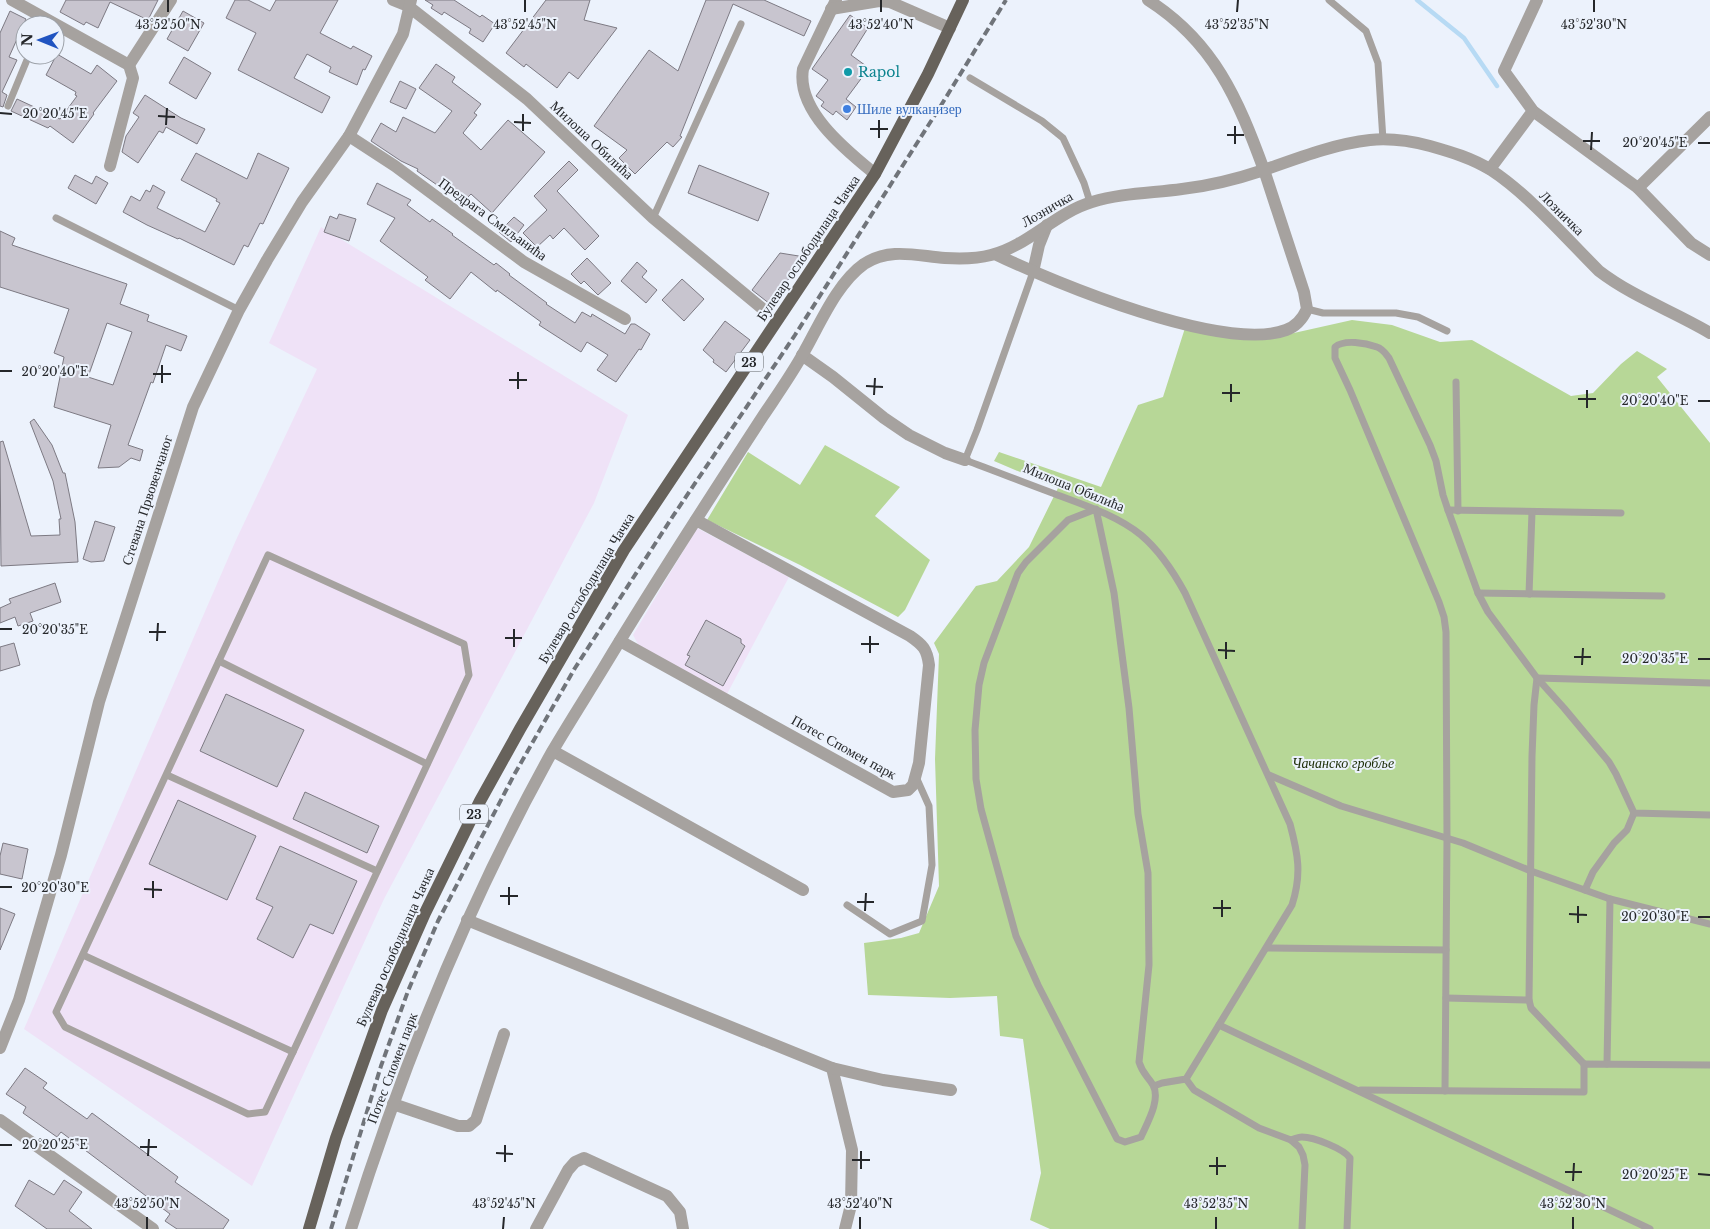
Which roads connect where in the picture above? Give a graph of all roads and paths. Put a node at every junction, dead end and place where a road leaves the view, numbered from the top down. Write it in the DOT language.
graph roads {
  1 [pos="12,0"];
  2 [pos="171,0"];
  3 [pos="393,0"];
  4 [pos="963,0"];
  5 [pos="1148,0"];
  6 [pos="1329,0"];
  7 [pos="1537,0"];
  8 [pos="409,3"];
  9 [pos="834,5"];
  10 [pos="34,15"];
  11 [pos="741,24"];
  12 [pos="950,28"];
  13 [pos="65,32"];
  14 [pos="129,64"];
  15 [pos="25,65"];
  16 [pos="970,78"];
  17 [pos="8,106"];
  18 [pos="1533,111"];
  19 [pos="1710,117"];
  20 [pos="349,136"];
  21 [pos="1383,140"];
  22 [pos="110,166"];
  23 [pos="1490,169"];
  24 [pos="1264,170"];
  25 [pos="875,174"];
  26 [pos="1638,188"];
  27 [pos="1090,202"];
  28 [pos="56,218"];
  29 [pos="653,218"];
  30 [pos="1047,225"];
  31 [pos="994,254"];
  32 [pos="1710,255"];
  33 [pos="1034,272"];
  34 [pos="1307,309"];
  35 [pos="239,310"];
  36 [pos="764,310"];
  37 [pos="625,319"];
  38 [pos="1447,330"];
  39 [pos="1710,332"];
  40 [pos="802,355"];
  41 [pos="1456,382"];
  42 [pos="965,460"];
  43 [pos="1096,509"];
  44 [pos="1448,510"];
  45 [pos="1458,511"];
  46 [pos="1532,512"];
  47 [pos="1621,513"];
  48 [pos="696,520"];
  49 [pos="1478,593"];
  50 [pos="1529,594"];
  51 [pos="1662,596"];
  52 [pos="620,641"];
  53 [pos="219,661"];
  54 [pos="1537,678"];
  55 [pos="1710,683"];
  56 [pos="553,751"];
  57 [pos="427,764"];
  58 [pos="166,775"];
  59 [pos="1268,775"];
  60 [pos="916,776"];
  61 [pos="1634,813"];
  62 [pos="1710,815"];
  63 [pos="1447,839"];
  64 [pos="377,871"];
  65 [pos="1531,871"];
  66 [pos="803,890"];
  67 [pos="1585,890"];
  68 [pos="1610,899"];
  69 [pos="847,905"];
  70 [pos="467,920"];
  71 [pos="1710,924"];
  72 [pos="1267,948"];
  73 [pos="1446,950"];
  74 [pos="83,955"];
  75 [pos="1446,998"];
  76 [pos="1529,1000"];
  77 [pos="1219,1024"];
  78 [pos="504,1034"];
  79 [pos="0,1048"];
  80 [pos="293,1052"];
  81 [pos="1584,1064"];
  82 [pos="1607,1064"];
  83 [pos="1710,1065"];
  84 [pos="832,1068"];
  85 [pos="1186,1079"];
  86 [pos="1154,1086"];
  87 [pos="951,1090"];
  88 [pos="1358,1090"];
  89 [pos="1445,1091"];
  90 [pos="393,1104"];
  91 [pos="0,1120"];
  92 [pos="1291,1140"];
  93 [pos="153,1229"];
  94 [pos="309,1229"];
  95 [pos="351,1229"];
  96 [pos="536,1229"];
  97 [pos="682,1229"];
  98 [pos="845,1229"];
  99 [pos="1302,1229"];
  100 [pos="1347,1229"];
  101 [pos="1650,1229"];
  1 -- 10 [label="street"];
  2 -- 14 [label="street"];
  3 -- 8 [label="street, Милоша Обилића"];
  4 -- 12 [label="main road, Булевар ослободилаца Чачка / 23"];
  5 -- 24 [label="street"];
  6 -- 21 [label="lane"];
  7 -- 18 [label="street"];
  8 -- 20 [label="street, Стевана Првовенчаног"];
  8 -- 29 [label="street, Милоша Обилића"];
  9 -- 12 [label="street"];
  9 -- 25 [label="street"];
  11 -- 29 [label="lane"];
  12 -- 25 [label="main road, Булевар ослободилаца Чачка / 23"];
  13 -- 14 [label="street"];
  14 -- 22 [label="street"];
  15 -- 17 [label="lane"];
  16 -- 27 [label="lane"];
  18 -- 23 [label="street"];
  18 -- 26 [label="street"];
  19 -- 26 [label="street"];
  20 -- 35 [label="street, Стевана Првовенчаног"];
  20 -- 37 [label="street, Предрага Смиљанића"];
  21 -- 23 [label="street, Лозничка"];
  21 -- 24 [label="street, Лозничка"];
  23 -- 39 [label="street, Лозничка"];
  24 -- 27 [label="street, Лозничка"];
  24 -- 34 [label="street"];
  25 -- 94 [label="main road, Булевар ослободилаца Чачка / 23"];
  26 -- 32 [label="street"];
  27 -- 30 [label="street, Лозничка"];
  28 -- 35 [label="lane"];
  29 -- 36 [label="street, Милоша Обилића"];
  30 -- 31 [label="street, Лозничка"];
  30 -- 33 [label="street"];
  31 -- 33 [label="street"];
  31 -- 40 [label="street, Лозничка"];
  33 -- 34 [label="street"];
  33 -- 42 [label="lane"];
  34 -- 38 [label="lane"];
  35 -- 79 [label="street, Стевана Првовенчаног"];
  40 -- 42 [label="street, Милоша Обилића"];
  40 -- 48 [label="street, Потес Спомен парк"];
  41 -- 45 [label="lane"];
  42 -- 43 [label="lane, Милоша Обилића"];
  43 -- 59 [label="lane, Милоша Обилића"];
  43 -- 86 [label="lane"];
  43 -- 86 [label="lane"];
  44 -- 45 [label="lane"];
  44 -- 49 [label="lane"];
  44 -- 63 [label="lane"];
  45 -- 46 [label="lane"];
  46 -- 47 [label="lane"];
  46 -- 50 [label="lane"];
  48 -- 52 [label="street, Потес Спомен парк"];
  48 -- 60 [label="street, Потес Спомен парк"];
  49 -- 50 [label="lane"];
  49 -- 54 [label="lane"];
  50 -- 51 [label="lane"];
  52 -- 56 [label="street, Потес Спомен парк"];
  52 -- 60 [label="street, Потес Спомен парк"];
  53 -- 57 [label="lane"];
  53 -- 57 [label="lane"];
  53 -- 58 [label="lane"];
  54 -- 55 [label="lane"];
  54 -- 61 [label="lane"];
  54 -- 65 [label="lane"];
  56 -- 66 [label="street"];
  56 -- 70 [label="street, Потес Спомен парк"];
  57 -- 64 [label="lane"];
  58 -- 64 [label="lane"];
  58 -- 74 [label="lane"];
  59 -- 63 [label="lane"];
  59 -- 72 [label="lane, Милоша Обилића"];
  60 -- 69 [label="lane"];
  61 -- 62 [label="lane"];
  61 -- 67 [label="lane"];
  63 -- 65 [label="lane"];
  63 -- 73 [label="lane"];
  64 -- 80 [label="lane"];
  65 -- 67 [label="lane"];
  65 -- 76 [label="lane"];
  67 -- 68 [label="lane"];
  68 -- 71 [label="lane"];
  68 -- 82 [label="lane"];
  70 -- 84 [label="street"];
  70 -- 90 [label="street, Потес Спомен парк"];
  72 -- 73 [label="lane"];
  72 -- 77 [label="lane"];
  73 -- 75 [label="lane"];
  74 -- 80 [label="lane"];
  74 -- 80 [label="lane"];
  75 -- 76 [label="lane"];
  75 -- 89 [label="lane"];
  76 -- 81 [label="lane"];
  77 -- 85 [label="lane"];
  77 -- 88 [label="lane"];
  78 -- 90 [label="street"];
  81 -- 82 [label="lane"];
  81 -- 89 [label="lane"];
  82 -- 83 [label="lane"];
  84 -- 87 [label="street"];
  84 -- 98 [label="street"];
  85 -- 86 [label="lane"];
  85 -- 92 [label="lane"];
  88 -- 89 [label="lane"];
  88 -- 101 [label="lane"];
  90 -- 95 [label="street, Потес Спомен парк"];
  91 -- 93 [label="street"];
  92 -- 99 [label="lane"];
  92 -- 100 [label="lane"];
  96 -- 97 [label="street"];
}
